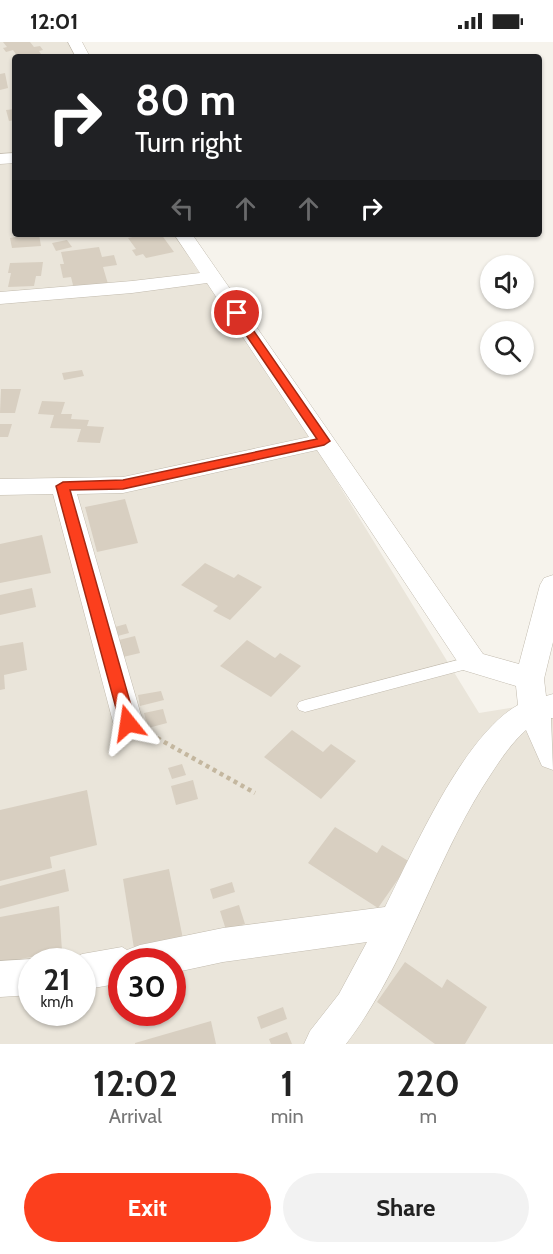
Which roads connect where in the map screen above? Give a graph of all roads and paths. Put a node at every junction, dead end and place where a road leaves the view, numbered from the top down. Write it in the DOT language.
graph roads {
  1 [pos="185,237"];
  2 [pos="212,277"];
  3 [pos="0,298"];
  4 [pos="324,441"];
  5 [pos="63,486"];
  6 [pos="0,487"];
  7 [pos="553,585"];
  8 [pos="473,662"];
  9 [pos="530,679"];
  10 [pos="305,706"];
  11 [pos="543,708"];
  12 [pos="128,723"];
  13 [pos="553,757"];
  14 [pos="255,793"];
  15 [pos="396,922"];
  16 [pos="186,953"];
  17 [pos="18,977"];
  18 [pos="0,979"];
  19 [pos="323,1044"];
  1 -- 2 [label="street"];
  2 -- 3 [label="street"];
  2 -- 4 [label="street"];
  4 -- 5 [label="street"];
  4 -- 8 [label="street"];
  5 -- 6 [label="street"];
  5 -- 12 [label="street"];
  7 -- 9 [label="street"];
  8 -- 9 [label="street"];
  8 -- 10 [label="lane"];
  9 -- 11 [label="street"];
  11 -- 13 [label="street"];
  11 -- 15 [label="street"];
  12 -- 14 [label="path"];
  15 -- 16 [label="street"];
  15 -- 19 [label="street"];
  17 -- 18 [label="street"];
}
